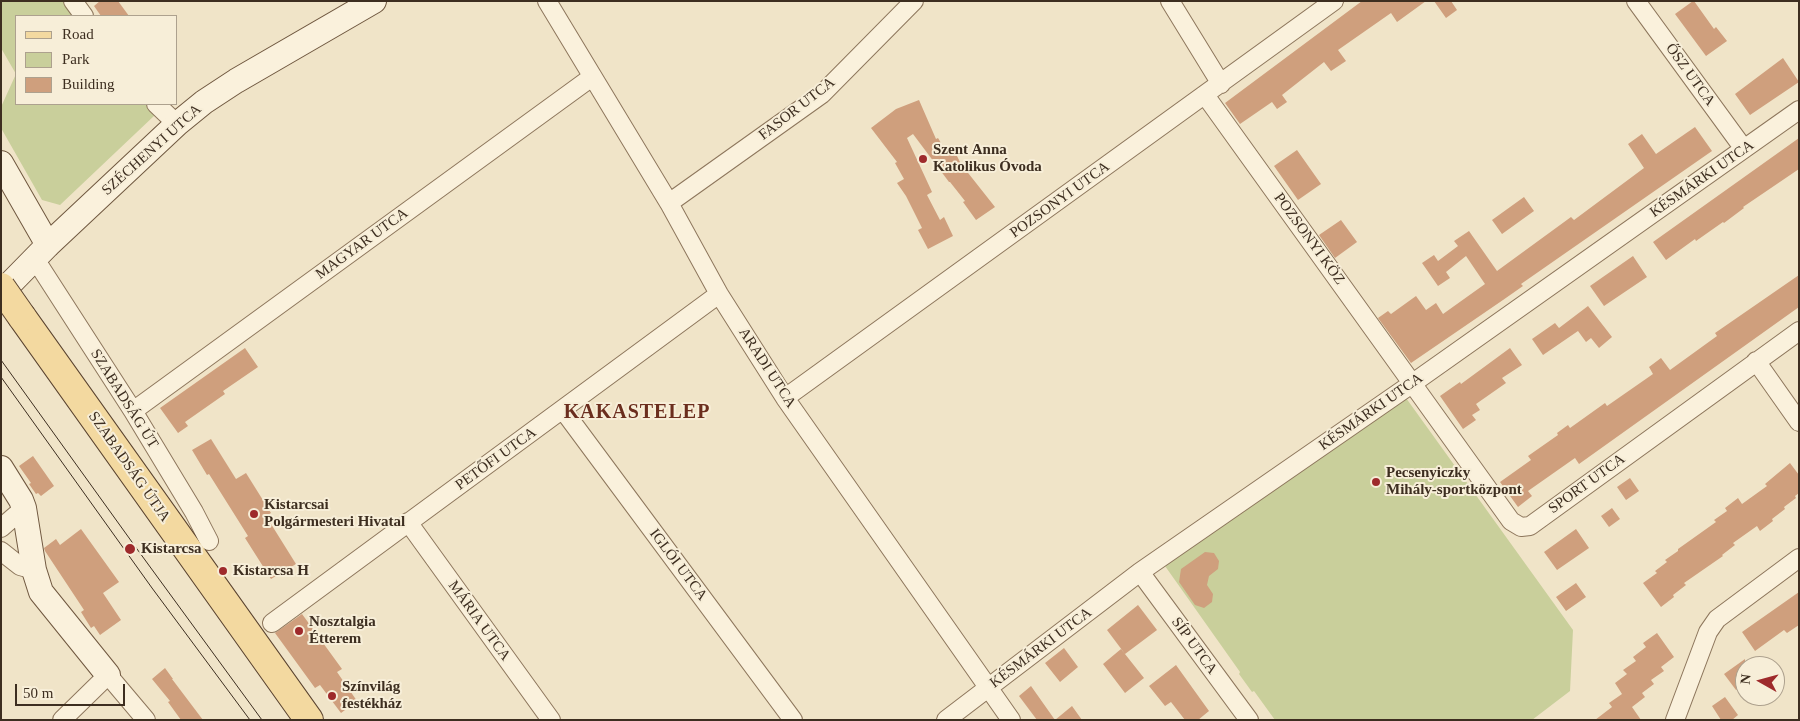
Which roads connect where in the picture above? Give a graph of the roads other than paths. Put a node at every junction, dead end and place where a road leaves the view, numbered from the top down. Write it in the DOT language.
graph roads {
  1 [pos="72,1"];
  2 [pos="374,1"];
  3 [pos="547,1"];
  4 [pos="914,1"];
  5 [pos="1170,1"];
  6 [pos="1334,1"];
  7 [pos="1636,1"];
  8 [pos="83,15"];
  9 [pos="592,77"];
  10 [pos="1221,84"];
  11 [pos="1205,96"];
  12 [pos="157,105"];
  13 [pos="1799,110"];
  14 [pos="177,124"];
  15 [pos="1744,149"];
  16 [pos="1,163"];
  17 [pos="670,203"];
  18 [pos="42,252"];
  19 [pos="1,286"];
  20 [pos="1,293"];
  21 [pos="719,294"];
  22 [pos="1799,332"];
  23 [pos="1756,361"];
  24 [pos="1413,383"];
  25 [pos="785,398"];
  26 [pos="563,410"];
  27 [pos="132,411"];
  28 [pos="1799,422"];
  29 [pos="1,468"];
  30 [pos="24,508"];
  31 [pos="408,522"];
  32 [pos="1,528"];
  33 [pos="209,541"];
  34 [pos="1,551"];
  35 [pos="1799,558"];
  36 [pos="34,570"];
  37 [pos="1140,572"];
  38 [pos="272,623"];
  39 [pos="108,675"];
  40 [pos="988,688"];
  41 [pos="62,720"];
  42 [pos="146,720"];
  43 [pos="309,720"];
  44 [pos="551,720"];
  45 [pos="793,720"];
  46 [pos="946,720"];
  47 [pos="1011,720"];
  48 [pos="1249,720"];
  49 [pos="1675,720"];
  1 -- 8 [label="street"];
  2 -- 14 [label="main road, SZÉCHENYI UTCA"];
  3 -- 9 [label="street, ARADI UTCA"];
  4 -- 17 [label="street, FASOR UTCA"];
  5 -- 10 [label="street"];
  6 -- 10 [label="street, POZSONYI UTCA"];
  7 -- 15 [label="street, ŐSZ UTCA"];
  9 -- 17 [label="street, ARADI UTCA"];
  9 -- 27 [label="street, MAGYAR UTCA"];
  10 -- 11 [label="street, POZSONYI UTCA"];
  11 -- 24 [label="street, POZSONYI KÖZ"];
  11 -- 25 [label="street, POZSONYI UTCA"];
  12 -- 14 [label="street"];
  13 -- 15 [label="street, KÉSMÁRKI UTCA"];
  14 -- 18 [label="main road, SZÉCHENYI UTCA"];
  15 -- 24 [label="street, KÉSMÁRKI UTCA"];
  16 -- 18 [label="main road"];
  17 -- 21 [label="street, ARADI UTCA"];
  18 -- 20 [label="main road, SZÉCHENYI UTCA"];
  18 -- 27 [label="street, SZABADSÁG ÚT"];
  19 -- 43 [label="main road, SZABADSÁG ÚTJA, bridge"];
  21 -- 25 [label="street, ARADI UTCA"];
  21 -- 26 [label="street, PETŐFI UTCA"];
  22 -- 23 [label="street, SPORT UTCA"];
  23 -- 24 [label="street, SPORT UTCA"];
  23 -- 28 [label="street"];
  24 -- 37 [label="street, KÉSMÁRKI UTCA"];
  25 -- 40 [label="street, ARADI UTCA"];
  26 -- 31 [label="street, PETŐFI UTCA"];
  26 -- 45 [label="street, IGLÓI UTCA"];
  27 -- 33 [label="street, SZABADSÁG ÚT"];
  29 -- 30 [label="main road"];
  30 -- 32 [label="street"];
  30 -- 36 [label="main road"];
  31 -- 38 [label="street, PETŐFI UTCA"];
  31 -- 44 [label="street, MÁRIA UTCA"];
  34 -- 36 [label="street"];
  35 -- 49 [label="street"];
  36 -- 39 [label="main road"];
  37 -- 40 [label="street, KÉSMÁRKI UTCA"];
  37 -- 48 [label="street, SÍP UTCA"];
  39 -- 41 [label="street"];
  39 -- 42 [label="street"];
  40 -- 46 [label="street, KÉSMÁRKI UTCA"];
  40 -- 47 [label="street, ARADI UTCA"];
}
